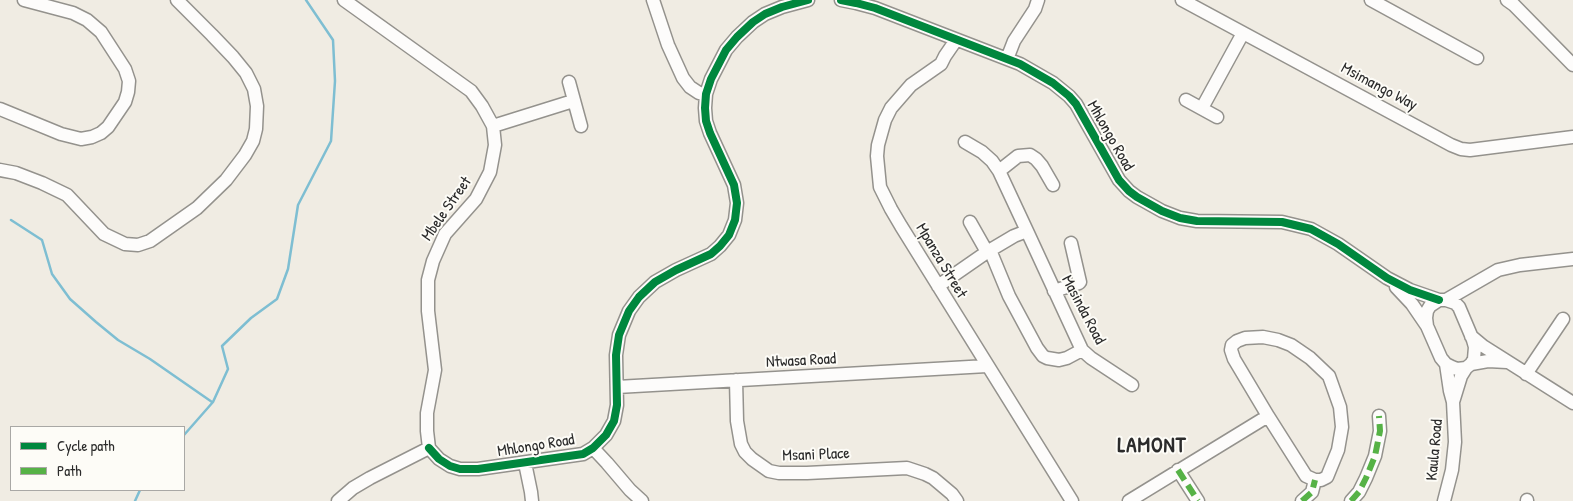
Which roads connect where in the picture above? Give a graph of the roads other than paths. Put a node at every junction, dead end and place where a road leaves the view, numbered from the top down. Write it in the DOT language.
graph roads {
  1 [pos="24,0"];
  2 [pos="177,0"];
  3 [pos="344,0"];
  4 [pos="653,0"];
  5 [pos="808,0"];
  6 [pos="841,0"];
  7 [pos="1038,0"];
  8 [pos="1182,0"];
  9 [pos="1371,0"];
  10 [pos="1514,2"];
  11 [pos="1243,33"];
  12 [pos="956,40"];
  13 [pos="1477,58"];
  14 [pos="1007,59"];
  15 [pos="1573,65"];
  16 [pos="569,82"];
  17 [pos="706,94"];
  18 [pos="1186,100"];
  19 [pos="573,101"];
  20 [pos="1202,108"];
  21 [pos="0,109"];
  22 [pos="1218,117"];
  23 [pos="494,126"];
  24 [pos="581,126"];
  25 [pos="1573,137"];
  26 [pos="965,142"];
  27 [pos="0,170"];
  28 [pos="999,171"];
  29 [pos="1053,186"];
  30 [pos="970,222"];
  31 [pos="1027,231"];
  32 [pos="1071,243"];
  33 [pos="989,251"];
  34 [pos="1573,259"];
  35 [pos="1387,278"];
  36 [pos="1479,281"];
  37 [pos="938,286"];
  38 [pos="1054,291"];
  39 [pos="1442,300"];
  40 [pos="1462,314"];
  41 [pos="1563,319"];
  42 [pos="1427,326"];
  43 [pos="1472,336"];
  44 [pos="1082,350"];
  45 [pos="1510,363"];
  46 [pos="1446,364"];
  47 [pos="987,366"];
  48 [pos="1469,366"];
  49 [pos="1526,374"];
  50 [pos="736,380"];
  51 [pos="1132,384"];
  52 [pos="617,387"];
  53 [pos="1454,402"];
  54 [pos="1573,403"];
  55 [pos="1268,416"];
  56 [pos="1379,416"];
  57 [pos="429,448"];
  58 [pos="592,448"];
  59 [pos="525,463"];
  60 [pos="1178,470"];
  61 [pos="1315,480"];
  62 [pos="338,501"];
  63 [pos="532,501"];
  64 [pos="642,501"];
  65 [pos="957,501"];
  66 [pos="1072,501"];
  67 [pos="1129,501"];
  68 [pos="1198,501"];
  69 [pos="1302,501"];
  70 [pos="1351,501"];
  71 [pos="1444,501"];
  1 -- 21 [label="street"];
  2 -- 27 [label="street"];
  3 -- 23 [label="street"];
  4 -- 17 [label="street"];
  5 -- 17 [label="street, Mhlongo Road"];
  6 -- 12 [label="street, Mhlongo Road"];
  7 -- 14 [label="street"];
  8 -- 11 [label="street, Msimango Way"];
  9 -- 13 [label="street"];
  10 -- 15 [label="street"];
  11 -- 20 [label="street"];
  11 -- 25 [label="street, Msimango Way"];
  12 -- 14 [label="street, Mhlongo Road"];
  12 -- 37 [label="street, Mpanza Street"];
  14 -- 35 [label="street, Mhlongo Road"];
  16 -- 19 [label="street"];
  17 -- 52 [label="street, Mhlongo Road"];
  18 -- 20 [label="street"];
  19 -- 23 [label="street"];
  19 -- 24 [label="street"];
  20 -- 22 [label="street"];
  23 -- 57 [label="street, Mbele Street"];
  26 -- 28 [label="street, Masinda Road"];
  28 -- 29 [label="street"];
  28 -- 31 [label="street, Masinda Road"];
  30 -- 33 [label="street"];
  31 -- 33 [label="street"];
  31 -- 38 [label="street, Masinda Road"];
  32 -- 38 [label="street"];
  33 -- 37 [label="street"];
  33 -- 44 [label="street"];
  34 -- 36 [label="street"];
  35 -- 39 [label="street, Mhlongo Road"];
  35 -- 42 [label="street, Mhlongo Road"];
  36 -- 39 [label="street"];
  36 -- 40 [label="street"];
  37 -- 47 [label="street, Mpanza Street"];
  38 -- 44 [label="street, Masinda Road"];
  39 -- 40 [label="street"];
  39 -- 42 [label="street"];
  40 -- 43 [label="street"];
  41 -- 49 [label="street"];
  42 -- 46 [label="street, Mhlongo Road"];
  43 -- 45 [label="street"];
  43 -- 48 [label="street"];
  44 -- 51 [label="street, Masinda Road"];
  45 -- 48 [label="street"];
  45 -- 49 [label="street"];
  46 -- 48 [label="street"];
  46 -- 53 [label="street, Kaula Road"];
  47 -- 50 [label="street, Ntwasa Road"];
  47 -- 66 [label="street, Mpanza Street"];
  48 -- 53 [label="street, Kaula Road"];
  49 -- 54 [label="street"];
  50 -- 52 [label="street, Ntwasa Road"];
  50 -- 65 [label="street, Msani Place"];
  52 -- 58 [label="street, Mhlongo Road"];
  53 -- 71 [label="street, Kaula Road"];
  55 -- 60 [label="street"];
  55 -- 61 [label="street"];
  55 -- 61 [label="street"];
  56 -- 70 [label="street"];
  57 -- 59 [label="street, Mhlongo Road"];
  57 -- 62 [label="street"];
  58 -- 59 [label="street, Mhlongo Road"];
  58 -- 64 [label="street"];
  59 -- 63 [label="street"];
  60 -- 67 [label="street"];
  60 -- 68 [label="street"];
  61 -- 69 [label="street"];
}
